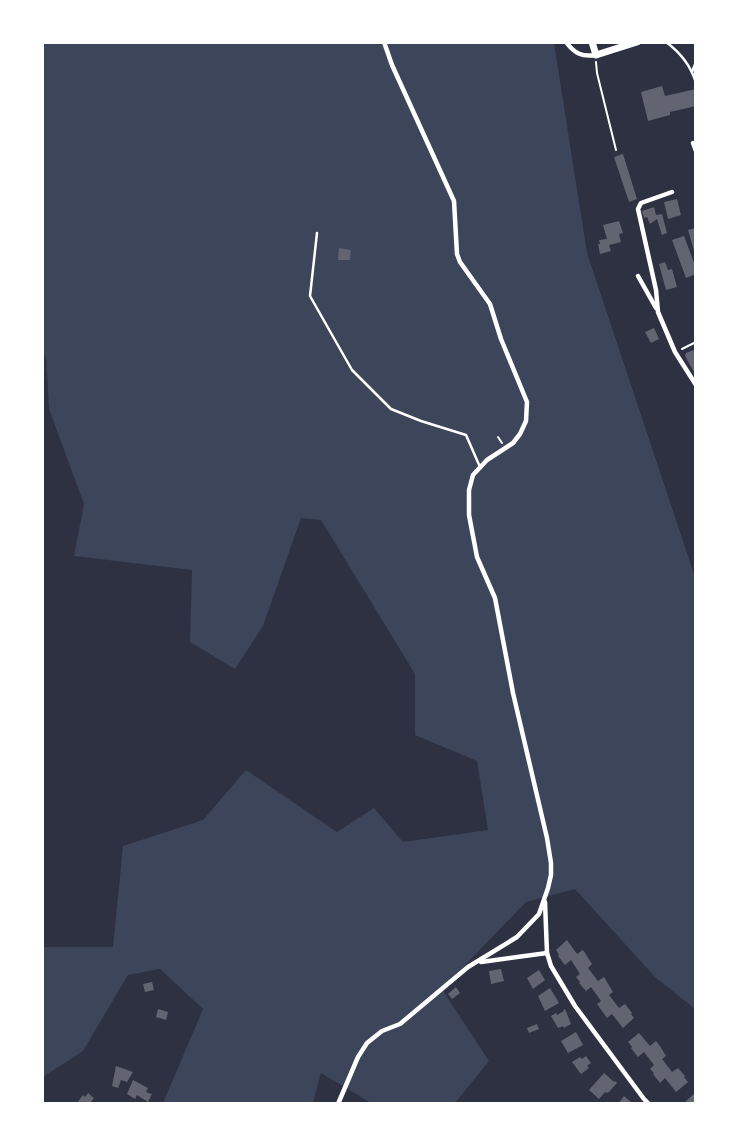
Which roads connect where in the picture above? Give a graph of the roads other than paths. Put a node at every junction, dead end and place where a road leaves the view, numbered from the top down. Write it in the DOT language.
graph roads {
  1 [pos="384,42"];
  2 [pos="566,42"];
  3 [pos="592,42"];
  4 [pos="637,42"];
  5 [pos="666,42"];
  6 [pos="596,54"];
  7 [pos="696,62"];
  8 [pos="692,72"];
  9 [pos="696,83"];
  10 [pos="694,143"];
  11 [pos="696,151"];
  12 [pos="672,192"];
  13 [pos="317,233"];
  14 [pos="638,276"];
  15 [pos="658,312"];
  16 [pos="696,385"];
  17 [pos="480,466"];
  18 [pos="544,901"];
  19 [pos="547,953"];
  20 [pos="478,962"];
  21 [pos="338,1104"];
  22 [pos="649,1104"];
  1 -- 17 [label="street"];
  2 -- 6 [label="street"];
  3 -- 6 [label="main road"];
  4 -- 6 [label="main road"];
  5 -- 8 [label="lane"];
  7 -- 8 [label="lane"];
  8 -- 9 [label="lane"];
  10 -- 11 [label="street"];
  12 -- 15 [label="street"];
  13 -- 17 [label="lane"];
  14 -- 15 [label="street"];
  15 -- 16 [label="street"];
  17 -- 18 [label="street"];
  18 -- 19 [label="street"];
  18 -- 20 [label="street"];
  19 -- 20 [label="street"];
  19 -- 22 [label="street"];
  20 -- 21 [label="street"];
}
